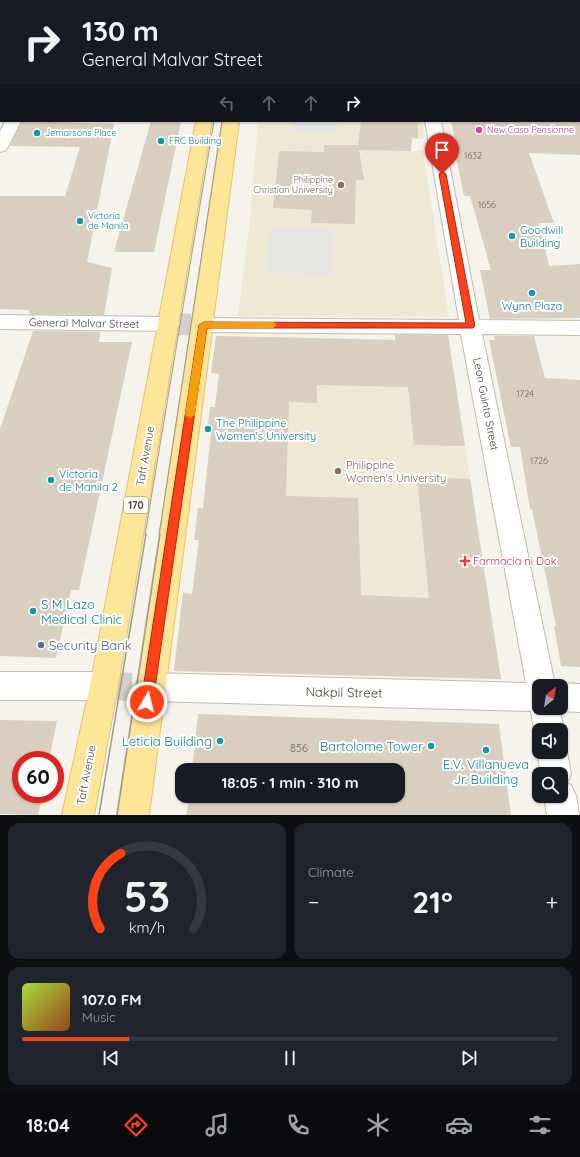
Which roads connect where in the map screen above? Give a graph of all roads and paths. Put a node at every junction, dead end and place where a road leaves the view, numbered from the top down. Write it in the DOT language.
graph roads {
  1 [pos="12,122"];
  2 [pos="204,122"];
  3 [pos="231,122"];
  4 [pos="433,122"];
  5 [pos="0,147"];
  6 [pos="0,322"];
  7 [pos="169,324"];
  8 [pos="204,325"];
  9 [pos="470,326"];
  10 [pos="580,328"];
  11 [pos="540,679"];
  12 [pos="0,686"];
  13 [pos="104,686"];
  14 [pos="149,687"];
  15 [pos="532,697"];
  16 [pos="568,697"];
  17 [pos="580,698"];
  18 [pos="561,803"];
  19 [pos="78,815"];
  20 [pos="133,815"];
  21 [pos="563,815"];
  1 -- 5 [label="street"];
  2 -- 7 [label="main road, Taft Avenue / 170"];
  3 -- 8 [label="main road"];
  4 -- 9 [label="street, Leon Guinto Street"];
  6 -- 7 [label="street, General Malvar Street"];
  7 -- 13 [label="main road, Taft Avenue / 170"];
  8 -- 9 [label="street"];
  8 -- 14 [label="main road"];
  9 -- 10 [label="street"];
  9 -- 11 [label="street, Leon Guinto Street"];
  12 -- 13 [label="street"];
  13 -- 19 [label="main road, Taft Avenue / 170"];
  14 -- 15 [label="street, Nakpil Street"];
  14 -- 20 [label="main road"];
  16 -- 17 [label="street"];
  18 -- 21 [label="street"];
}
